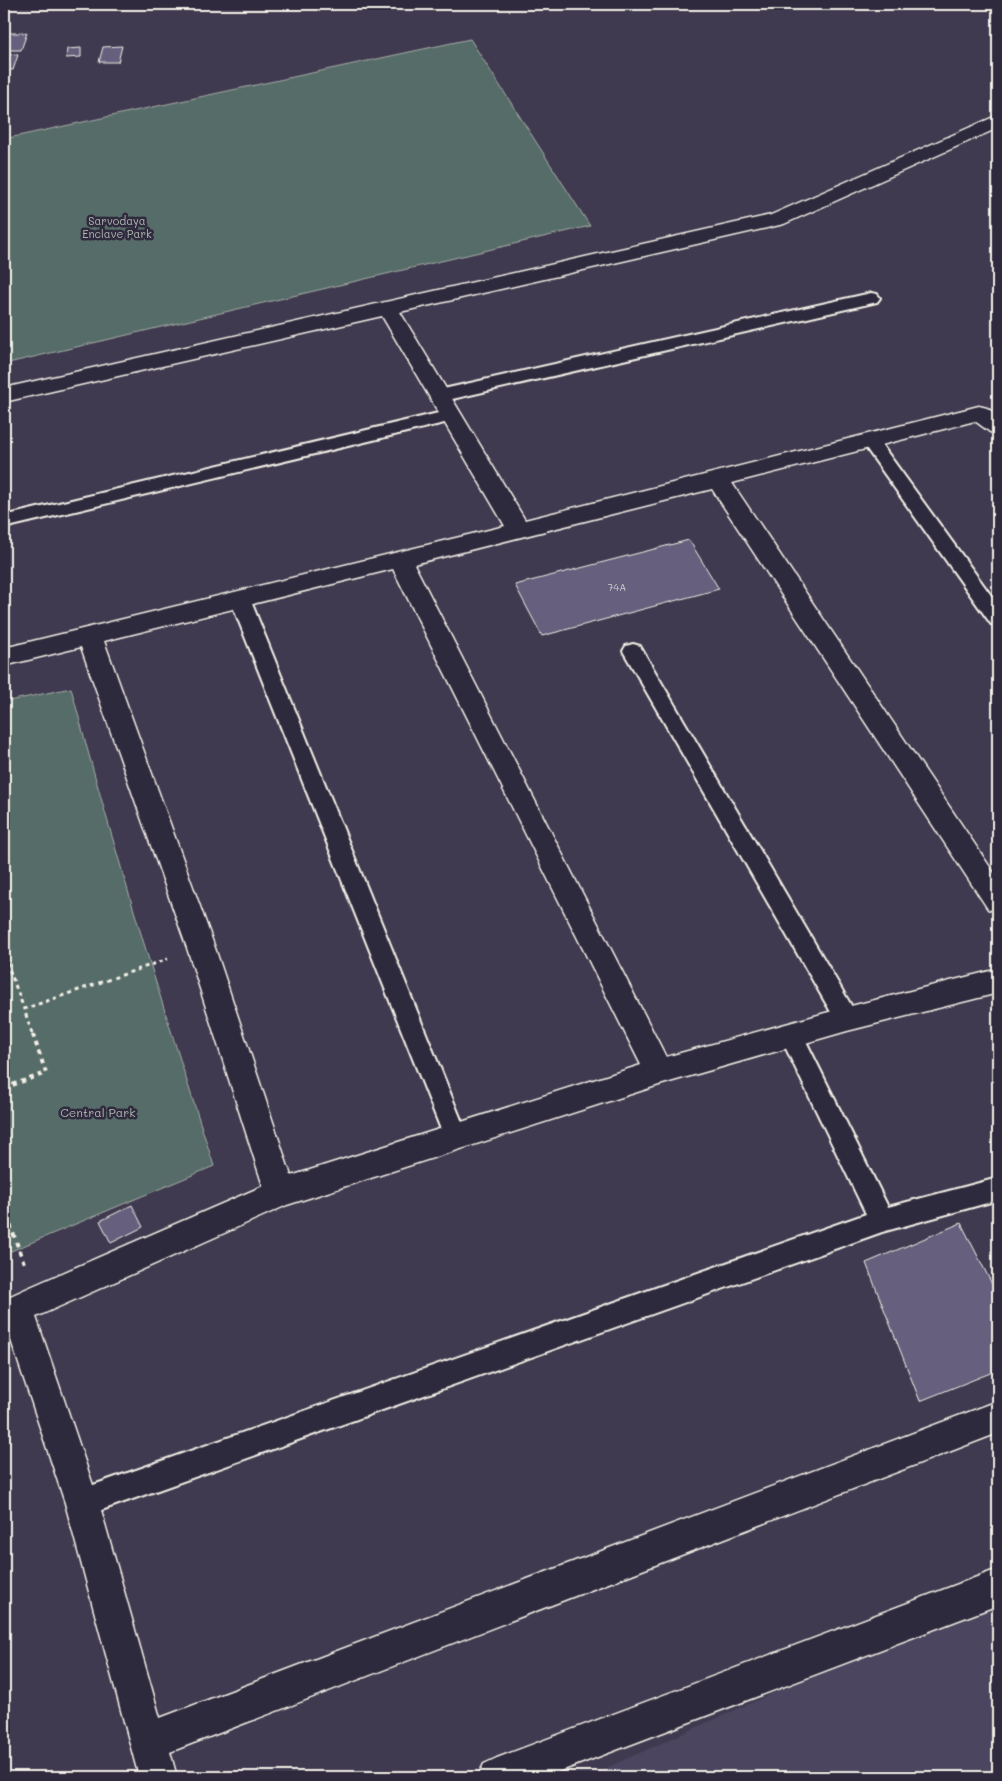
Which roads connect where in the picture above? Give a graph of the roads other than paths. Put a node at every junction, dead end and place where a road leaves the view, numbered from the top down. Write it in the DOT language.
graph roads {
  1 [pos="998,120"];
  2 [pos="871,298"];
  3 [pos="387,307"];
  4 [pos="4,395"];
  5 [pos="439,396"];
  6 [pos="451,416"];
  7 [pos="998,427"];
  8 [pos="870,441"];
  9 [pos="718,480"];
  10 [pos="4,522"];
  11 [pos="519,530"];
  12 [pos="400,559"];
  13 [pos="240,598"];
  14 [pos="998,619"];
  15 [pos="90,636"];
  16 [pos="633,651"];
  17 [pos="4,657"];
  18 [pos="998,901"];
  19 [pos="998,981"];
  20 [pos="847,1019"];
  21 [pos="790,1034"];
  22 [pos="659,1072"];
  23 [pos="456,1137"];
  24 [pos="998,1189"];
  25 [pos="281,1193"];
  26 [pos="882,1220"];
  27 [pos="20,1309"];
  28 [pos="998,1418"];
  29 [pos="82,1504"];
  30 [pos="998,1587"];
  31 [pos="149,1741"];
  32 [pos="158,1777"];
  33 [pos="497,1777"];
  1 -- 3 [label="street"];
  2 -- 5 [label="lane"];
  3 -- 4 [label="street"];
  3 -- 5 [label="street"];
  5 -- 6 [label="street"];
  6 -- 10 [label="lane"];
  6 -- 11 [label="street"];
  7 -- 8 [label="street"];
  8 -- 9 [label="street"];
  8 -- 14 [label="lane"];
  9 -- 11 [label="street"];
  9 -- 18 [label="street"];
  11 -- 12 [label="street"];
  12 -- 13 [label="street"];
  12 -- 22 [label="street"];
  13 -- 15 [label="street"];
  13 -- 23 [label="lane"];
  15 -- 17 [label="street"];
  15 -- 25 [label="street"];
  16 -- 20 [label="lane"];
  19 -- 20 [label="street"];
  20 -- 21 [label="street"];
  21 -- 22 [label="street"];
  21 -- 26 [label="lane"];
  22 -- 23 [label="street"];
  23 -- 25 [label="street"];
  24 -- 26 [label="lane"];
  25 -- 27 [label="street"];
  26 -- 29 [label="lane"];
  27 -- 29 [label="street"];
  28 -- 31 [label="street"];
  29 -- 31 [label="street"];
  30 -- 33 [label="street"];
  31 -- 32 [label="street"];
}
